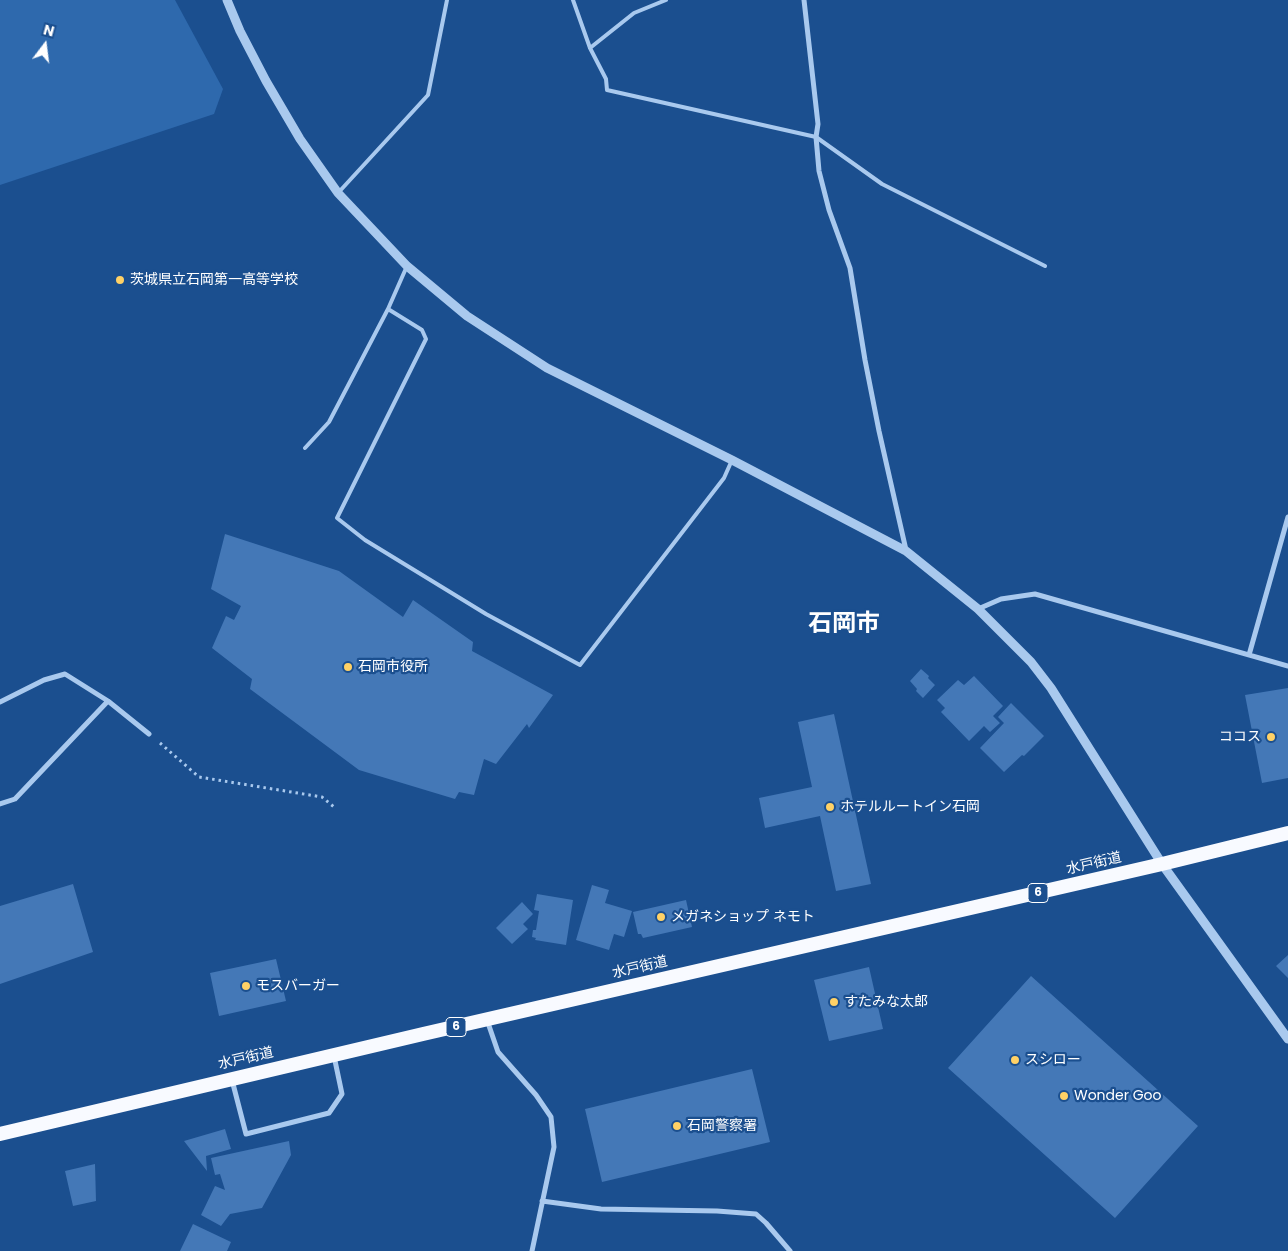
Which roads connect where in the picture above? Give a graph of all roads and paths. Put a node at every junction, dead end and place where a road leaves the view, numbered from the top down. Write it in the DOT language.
graph roads {
  1 [pos="227,0"];
  2 [pos="447,0"];
  3 [pos="573,0"];
  4 [pos="666,0"];
  5 [pos="804,0"];
  6 [pos="590,48"];
  7 [pos="816,137"];
  8 [pos="338,193"];
  9 [pos="406,266"];
  10 [pos="1045,266"];
  11 [pos="388,309"];
  12 [pos="305,448"];
  13 [pos="732,460"];
  14 [pos="1288,517"];
  15 [pos="906,551"];
  16 [pos="978,609"];
  17 [pos="1249,655"];
  18 [pos="1288,666"];
  19 [pos="108,701"];
  20 [pos="0,702"];
  21 [pos="149,734"];
  22 [pos="0,804"];
  23 [pos="334,806"];
  24 [pos="1288,833"];
  25 [pos="1162,864"];
  26 [pos="487,1020"];
  27 [pos="1288,1039"];
  28 [pos="334,1055"];
  29 [pos="232,1079"];
  30 [pos="0,1134"];
  31 [pos="542,1201"];
  32 [pos="532,1251"];
  33 [pos="790,1251"];
  1 -- 8 [label="street"];
  2 -- 8 [label="lane"];
  3 -- 6 [label="lane"];
  4 -- 6 [label="lane"];
  5 -- 7 [label="street"];
  6 -- 7 [label="lane"];
  7 -- 10 [label="lane"];
  7 -- 15 [label="street"];
  8 -- 9 [label="street"];
  9 -- 11 [label="lane"];
  9 -- 13 [label="street"];
  11 -- 12 [label="lane"];
  11 -- 13 [label="lane"];
  13 -- 15 [label="street"];
  14 -- 17 [label="street"];
  15 -- 16 [label="street"];
  16 -- 17 [label="street"];
  16 -- 25 [label="street"];
  17 -- 18 [label="street"];
  19 -- 20 [label="street"];
  19 -- 21 [label="street"];
  19 -- 22 [label="street"];
  21 -- 23 [label="path"];
  24 -- 25 [label="highway, 水戸街道 / 6"];
  25 -- 26 [label="highway, 水戸街道 / 6"];
  25 -- 27 [label="street"];
  26 -- 28 [label="highway, 水戸街道 / 6"];
  26 -- 31 [label="street"];
  28 -- 29 [label="highway, 水戸街道 / 6"];
  28 -- 29 [label="street"];
  29 -- 30 [label="highway, 水戸街道 / 6"];
  31 -- 32 [label="street"];
  31 -- 33 [label="street"];
}
